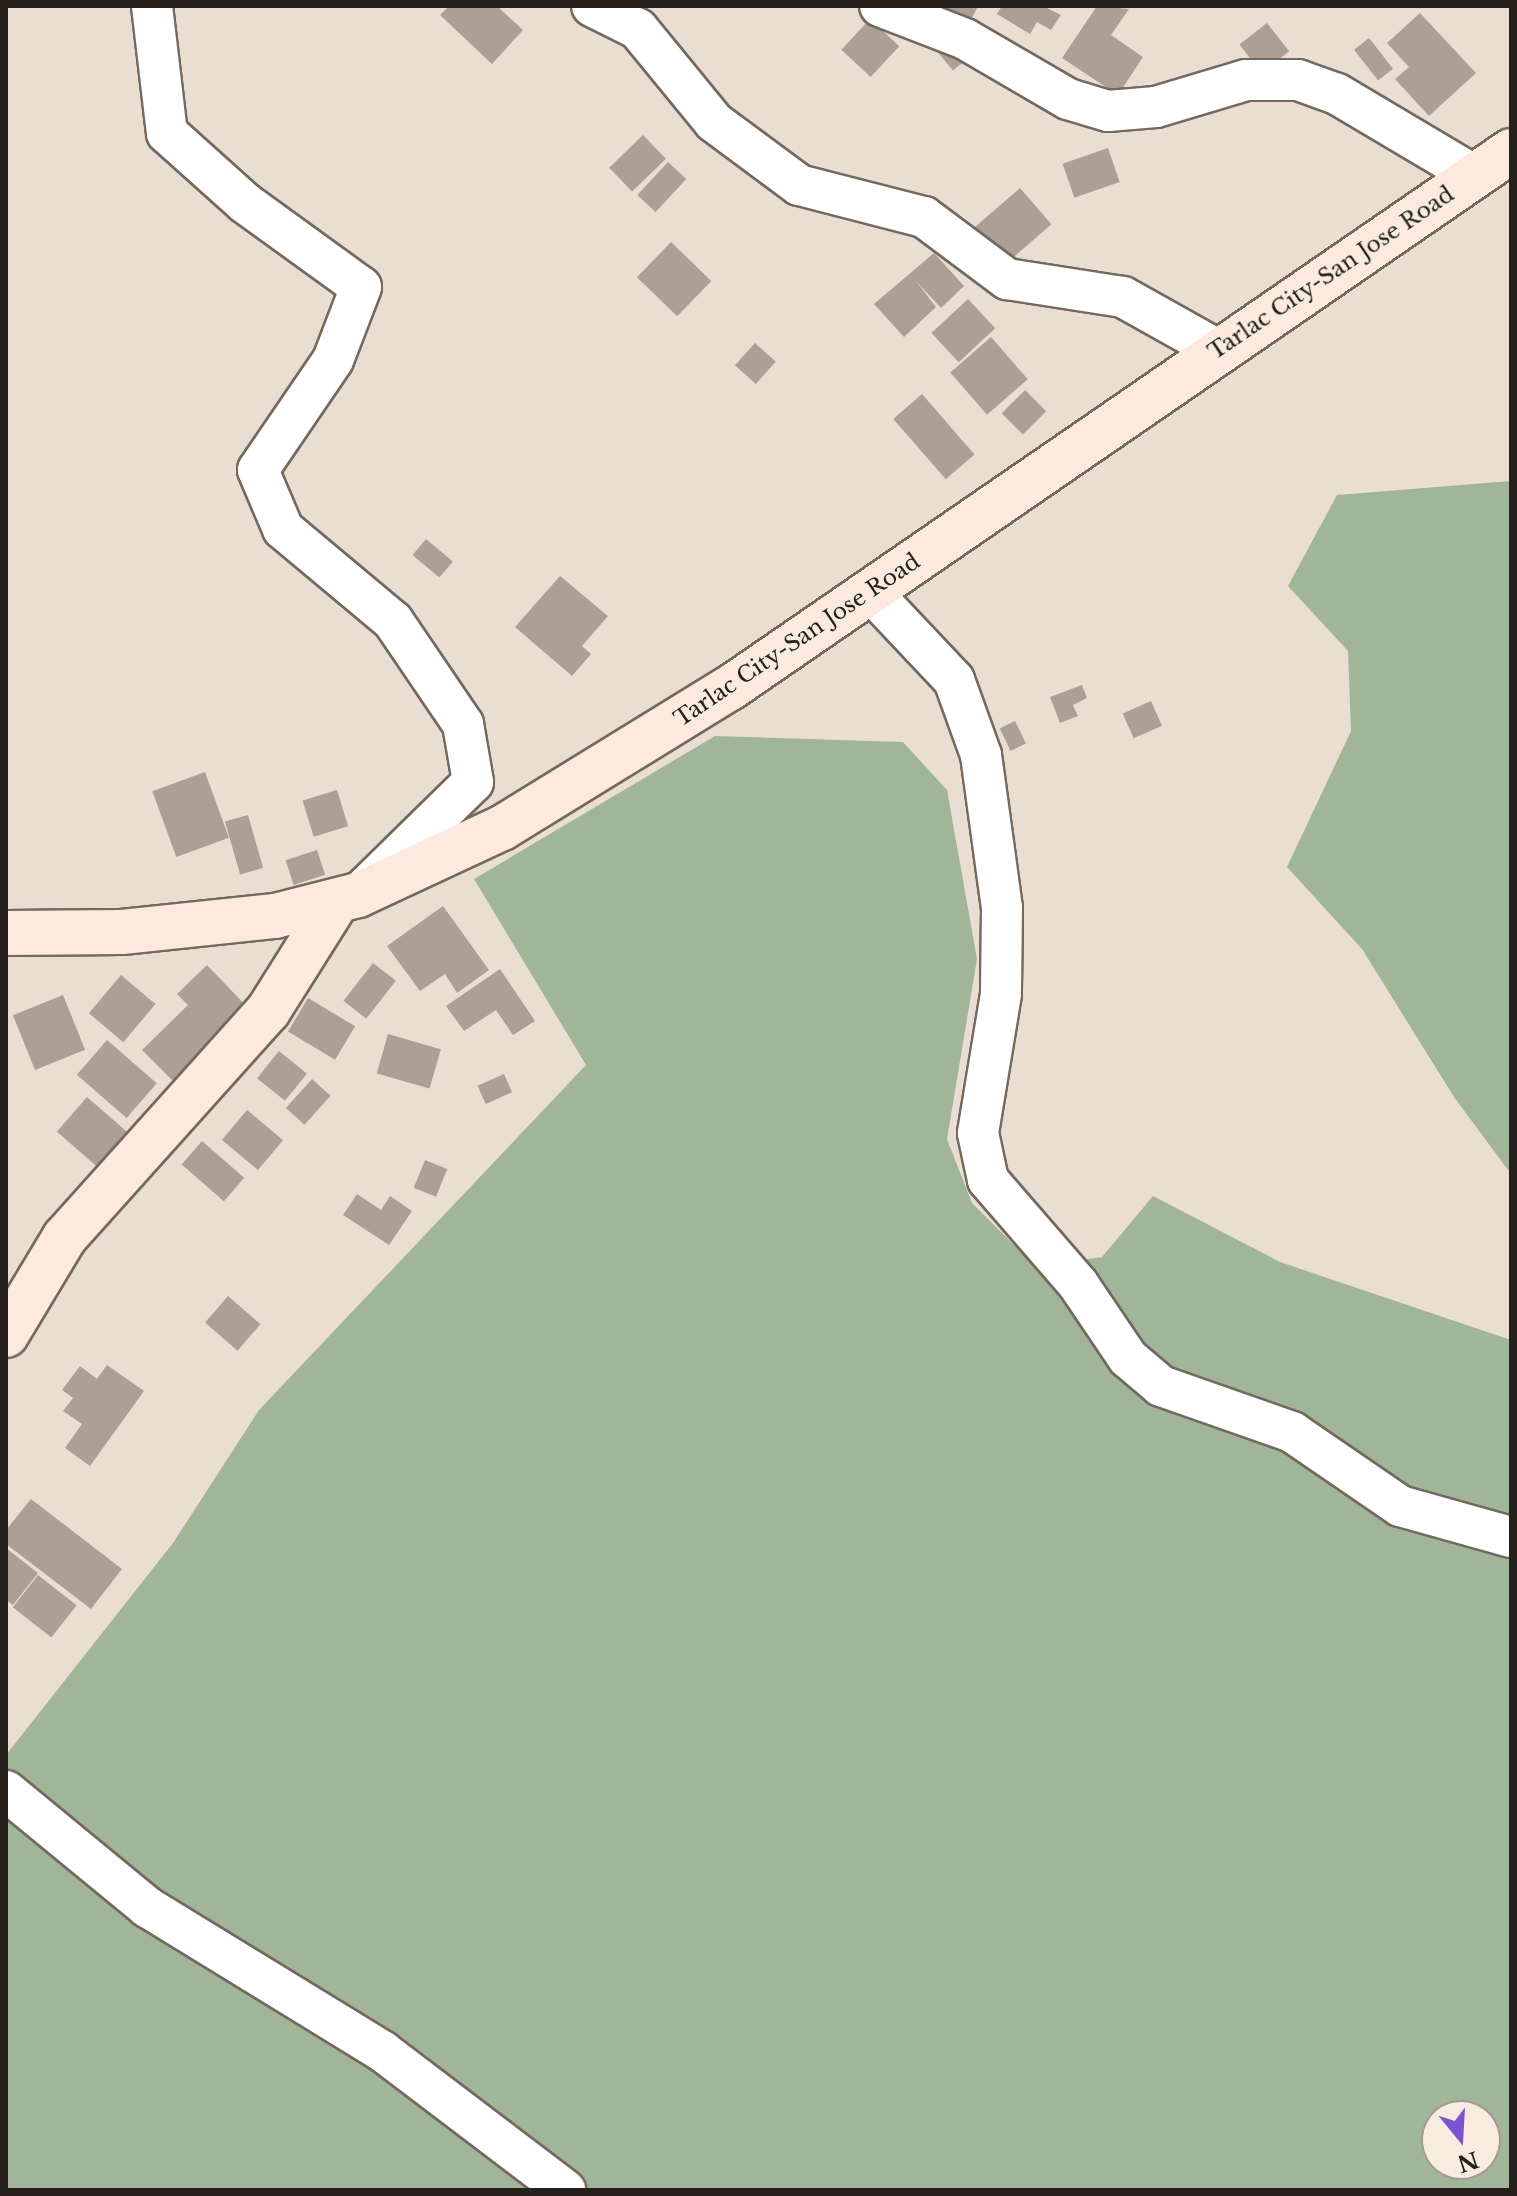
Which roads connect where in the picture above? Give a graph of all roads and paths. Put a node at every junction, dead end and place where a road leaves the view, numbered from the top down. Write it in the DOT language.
graph roads {
  1 [pos="152,6"];
  2 [pos="592,6"];
  3 [pos="880,6"];
  4 [pos="1511,151"];
  5 [pos="1475,176"];
  6 [pos="1218,350"];
  7 [pos="871,592"];
  8 [pos="347,899"];
  9 [pos="6,933"];
  10 [pos="6,1335"];
  11 [pos="1511,1537"];
  12 [pos="6,1791"];
  13 [pos="565,2190"];
  1 -- 8 [label="street"];
  2 -- 6 [label="street"];
  3 -- 5 [label="street"];
  4 -- 5 [label="main road, Tarlac City-San Jose Road"];
  5 -- 6 [label="main road, Tarlac City-San Jose Road"];
  6 -- 7 [label="main road, Tarlac City-San Jose Road"];
  7 -- 8 [label="main road, Tarlac City-San Jose Road"];
  7 -- 11 [label="street"];
  8 -- 9 [label="main road, Tarlac City-San Jose Road"];
  8 -- 10 [label="main road"];
  12 -- 13 [label="street"];
}
